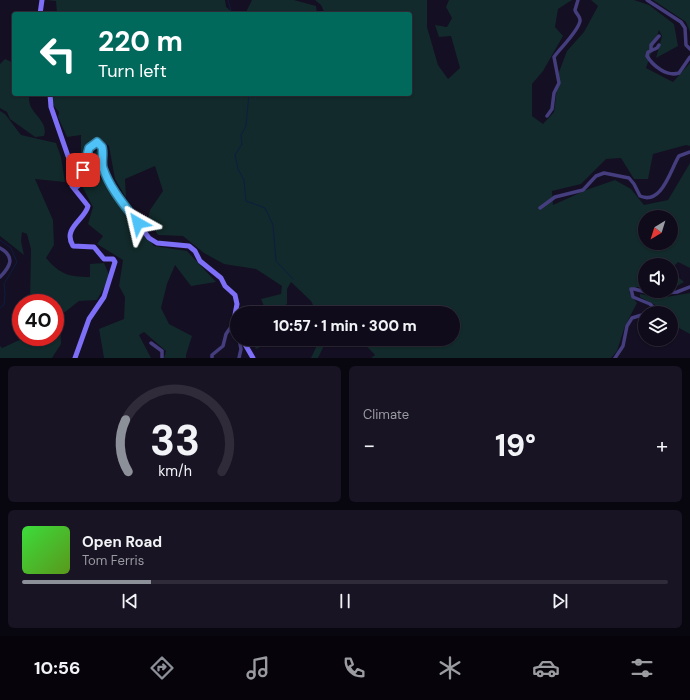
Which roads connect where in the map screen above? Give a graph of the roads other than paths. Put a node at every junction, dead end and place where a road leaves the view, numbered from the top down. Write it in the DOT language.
graph roads {
  1 [pos="42,0"];
  2 [pos="578,0"];
  3 [pos="647,0"];
  4 [pos="40,12"];
  5 [pos="659,36"];
  6 [pos="659,45"];
  7 [pos="690,48"];
  8 [pos="651,51"];
  9 [pos="690,57"];
  10 [pos="50,96"];
  11 [pos="547,116"];
  12 [pos="690,152"];
  13 [pos="75,188"];
  14 [pos="540,208"];
  15 [pos="0,248"];
  16 [pos="0,277"];
  17 [pos="690,287"];
  18 [pos="237,306"];
  19 [pos="652,306"];
  20 [pos="638,316"];
  21 [pos="230,328"];
  22 [pos="151,343"];
  23 [pos="241,346"];
  24 [pos="245,346"];
  25 [pos="75,358"];
  26 [pos="162,358"];
  27 [pos="212,358"];
  28 [pos="239,358"];
  29 [pos="253,358"];
  30 [pos="615,358"];
  1 -- 4 [label="street"];
  2 -- 11 [label="street"];
  3 -- 7 [label="street"];
  5 -- 8 [label="street"];
  6 -- 8 [label="street"];
  8 -- 9 [label="street"];
  10 -- 13 [label="street"];
  12 -- 14 [label="street"];
  13 -- 18 [label="street"];
  13 -- 25 [label="street"];
  15 -- 16 [label="street"];
  17 -- 19 [label="street"];
  20 -- 30 [label="street"];
  21 -- 27 [label="street"];
  22 -- 26 [label="street"];
  23 -- 28 [label="street"];
  24 -- 29 [label="street"];
}
